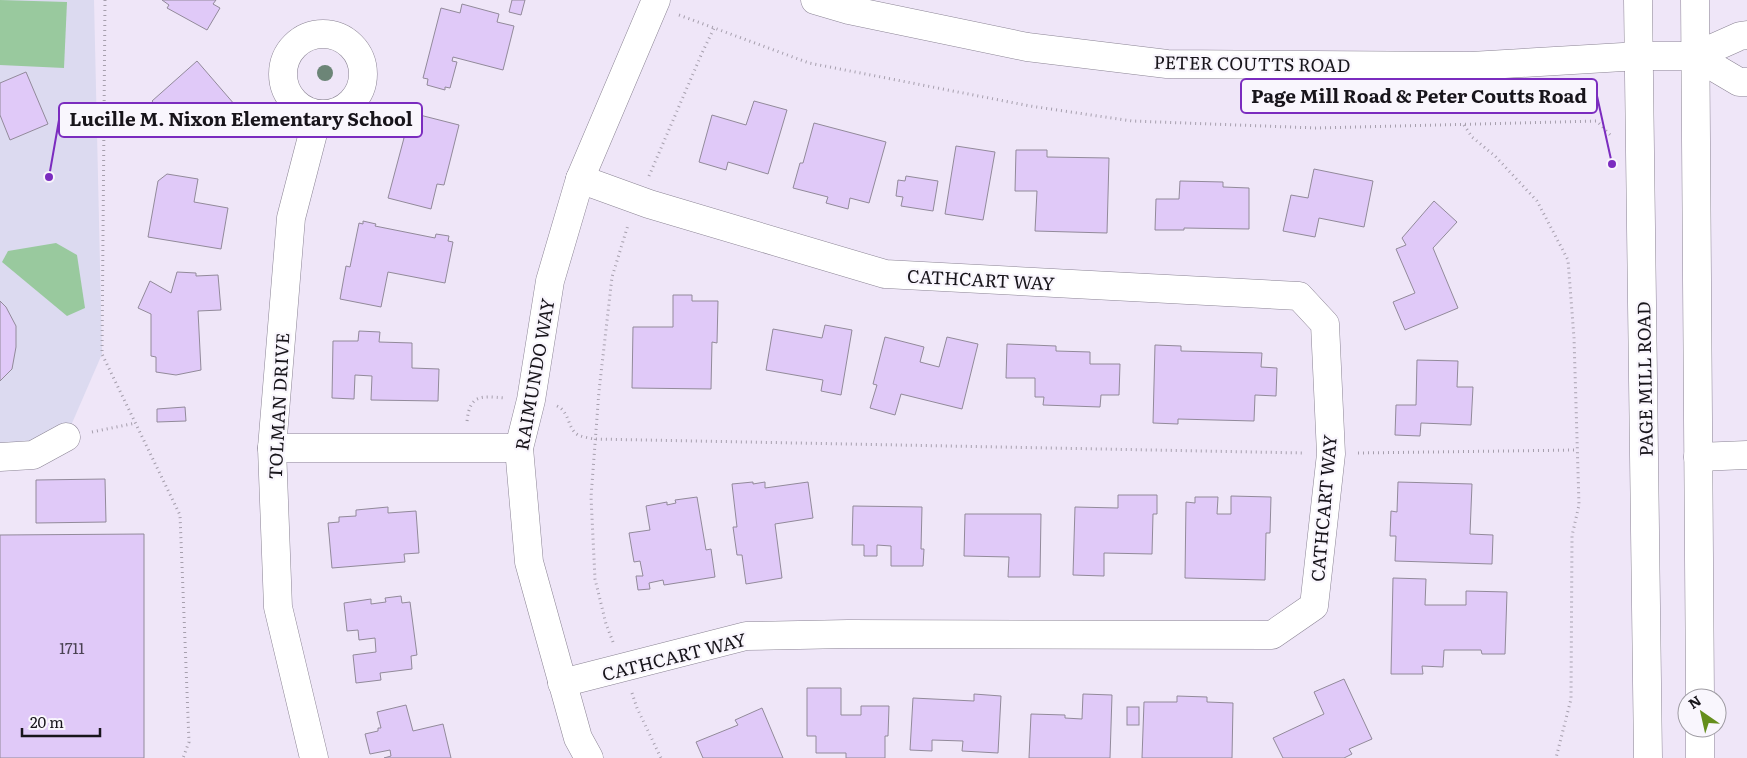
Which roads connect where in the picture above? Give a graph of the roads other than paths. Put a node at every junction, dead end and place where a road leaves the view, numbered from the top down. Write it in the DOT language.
graph roads {
  1 [pos="815,0"];
  2 [pos="1638,0"];
  3 [pos="1695,0"];
  4 [pos="655,2"];
  5 [pos="1747,36"];
  6 [pos="1640,56"];
  7 [pos="1695,56"];
  8 [pos="1747,82"];
  9 [pos="318,114"];
  10 [pos="580,179"];
  11 [pos="66,437"];
  12 [pos="272,448"];
  13 [pos="519,448"];
  14 [pos="1747,455"];
  15 [pos="0,457"];
  16 [pos="1698,457"];
  17 [pos="562,683"];
  18 [pos="1700,688"];
  19 [pos="1700,738"];
  20 [pos="314,758"];
  21 [pos="589,758"];
  22 [pos="1648,758"];
  23 [pos="1700,758"];
  1 -- 6 [label="street, PETER COUTTS ROAD"];
  2 -- 6 [label="street, PAGE MILL ROAD"];
  3 -- 7 [label="street"];
  4 -- 10 [label="street, RAIMUNDO WAY"];
  5 -- 7 [label="street"];
  6 -- 7 [label="street, PETER COUTTS ROAD"];
  6 -- 22 [label="street, PAGE MILL ROAD"];
  7 -- 8 [label="street"];
  7 -- 16 [label="street"];
  9 -- 12 [label="street, TOLMAN DRIVE"];
  10 -- 13 [label="street, RAIMUNDO WAY"];
  10 -- 17 [label="street, CATHCART WAY"];
  11 -- 15 [label="street"];
  12 -- 13 [label="street"];
  12 -- 20 [label="street, TOLMAN DRIVE"];
  13 -- 17 [label="street, RAIMUNDO WAY"];
  14 -- 16 [label="street"];
  16 -- 18 [label="street"];
  17 -- 21 [label="street, RAIMUNDO WAY"];
  19 -- 23 [label="street"];
}
